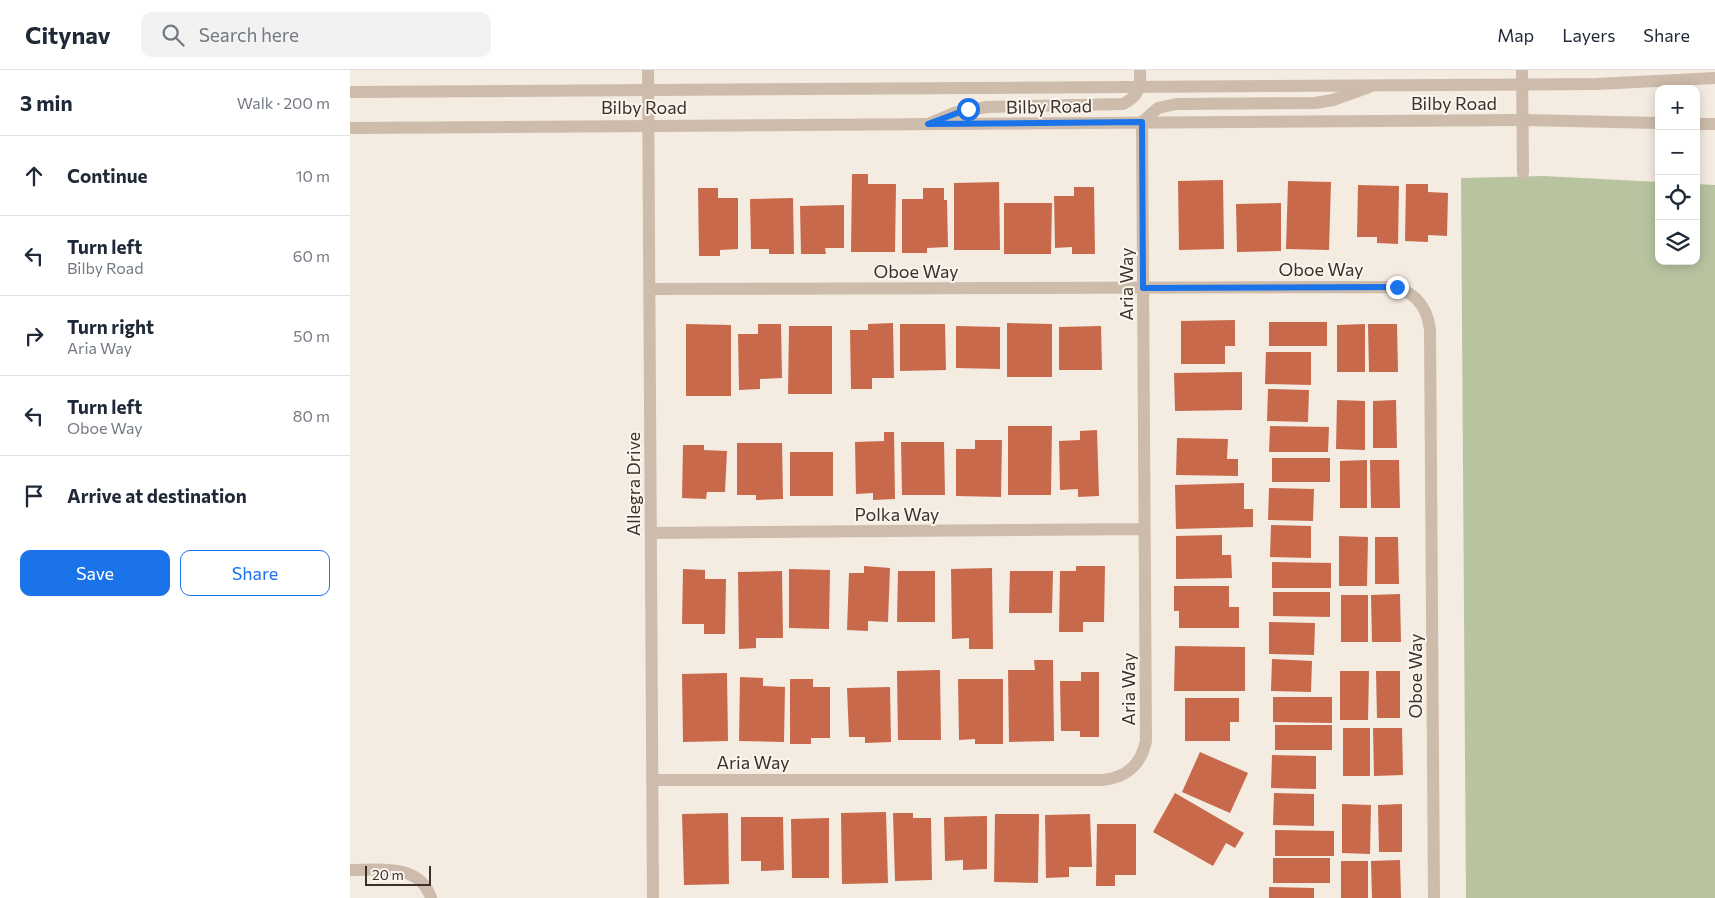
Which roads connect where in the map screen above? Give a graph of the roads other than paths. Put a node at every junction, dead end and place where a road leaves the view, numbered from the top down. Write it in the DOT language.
graph roads {
  1 [pos="648,70"];
  2 [pos="1140,70"];
  3 [pos="1522,70"];
  4 [pos="1684,75"];
  5 [pos="1715,78"];
  6 [pos="1522,85"];
  7 [pos="1140,87"];
  8 [pos="1369,87"];
  9 [pos="648,90"];
  10 [pos="350,92"];
  11 [pos="1522,120"];
  12 [pos="1142,122"];
  13 [pos="1655,123"];
  14 [pos="928,124"];
  15 [pos="1700,124"];
  16 [pos="1715,124"];
  17 [pos="648,125"];
  18 [pos="350,128"];
  19 [pos="1523,172"];
  20 [pos="1143,288"];
  21 [pos="649,289"];
  22 [pos="1144,529"];
  23 [pos="651,533"];
  24 [pos="652,780"];
  25 [pos="350,870"];
  26 [pos="431,898"];
  27 [pos="653,898"];
  28 [pos="1434,898"];
  1 -- 9 [label="street, Allegra Drive"];
  2 -- 7 [label="street"];
  3 -- 6 [label="street"];
  4 -- 5 [label="street, Bilby Road"];
  4 -- 6 [label="street, Bilby Road"];
  6 -- 8 [label="street, Bilby Road"];
  6 -- 11 [label="street"];
  7 -- 8 [label="street, Bilby Road"];
  7 -- 9 [label="street, Bilby Road"];
  7 -- 14 [label="street"];
  8 -- 12 [label="street"];
  9 -- 10 [label="street, Bilby Road"];
  9 -- 17 [label="street, Allegra Drive"];
  11 -- 12 [label="street, Bilby Road"];
  11 -- 13 [label="street, Bilby Road"];
  11 -- 19 [label="street"];
  12 -- 14 [label="street, Bilby Road"];
  12 -- 20 [label="street, Aria Way"];
  14 -- 17 [label="street, Bilby Road"];
  15 -- 16 [label="street"];
  17 -- 18 [label="street, Bilby Road"];
  17 -- 21 [label="street, Allegra Drive"];
  20 -- 21 [label="street, Oboe Way"];
  20 -- 22 [label="street, Aria Way"];
  20 -- 28 [label="street, Oboe Way"];
  21 -- 23 [label="street, Allegra Drive"];
  22 -- 23 [label="street, Polka Way"];
  22 -- 24 [label="street, Aria Way"];
  23 -- 24 [label="street, Allegra Drive"];
  24 -- 27 [label="street, Allegra Drive"];
  25 -- 26 [label="street"];
}
